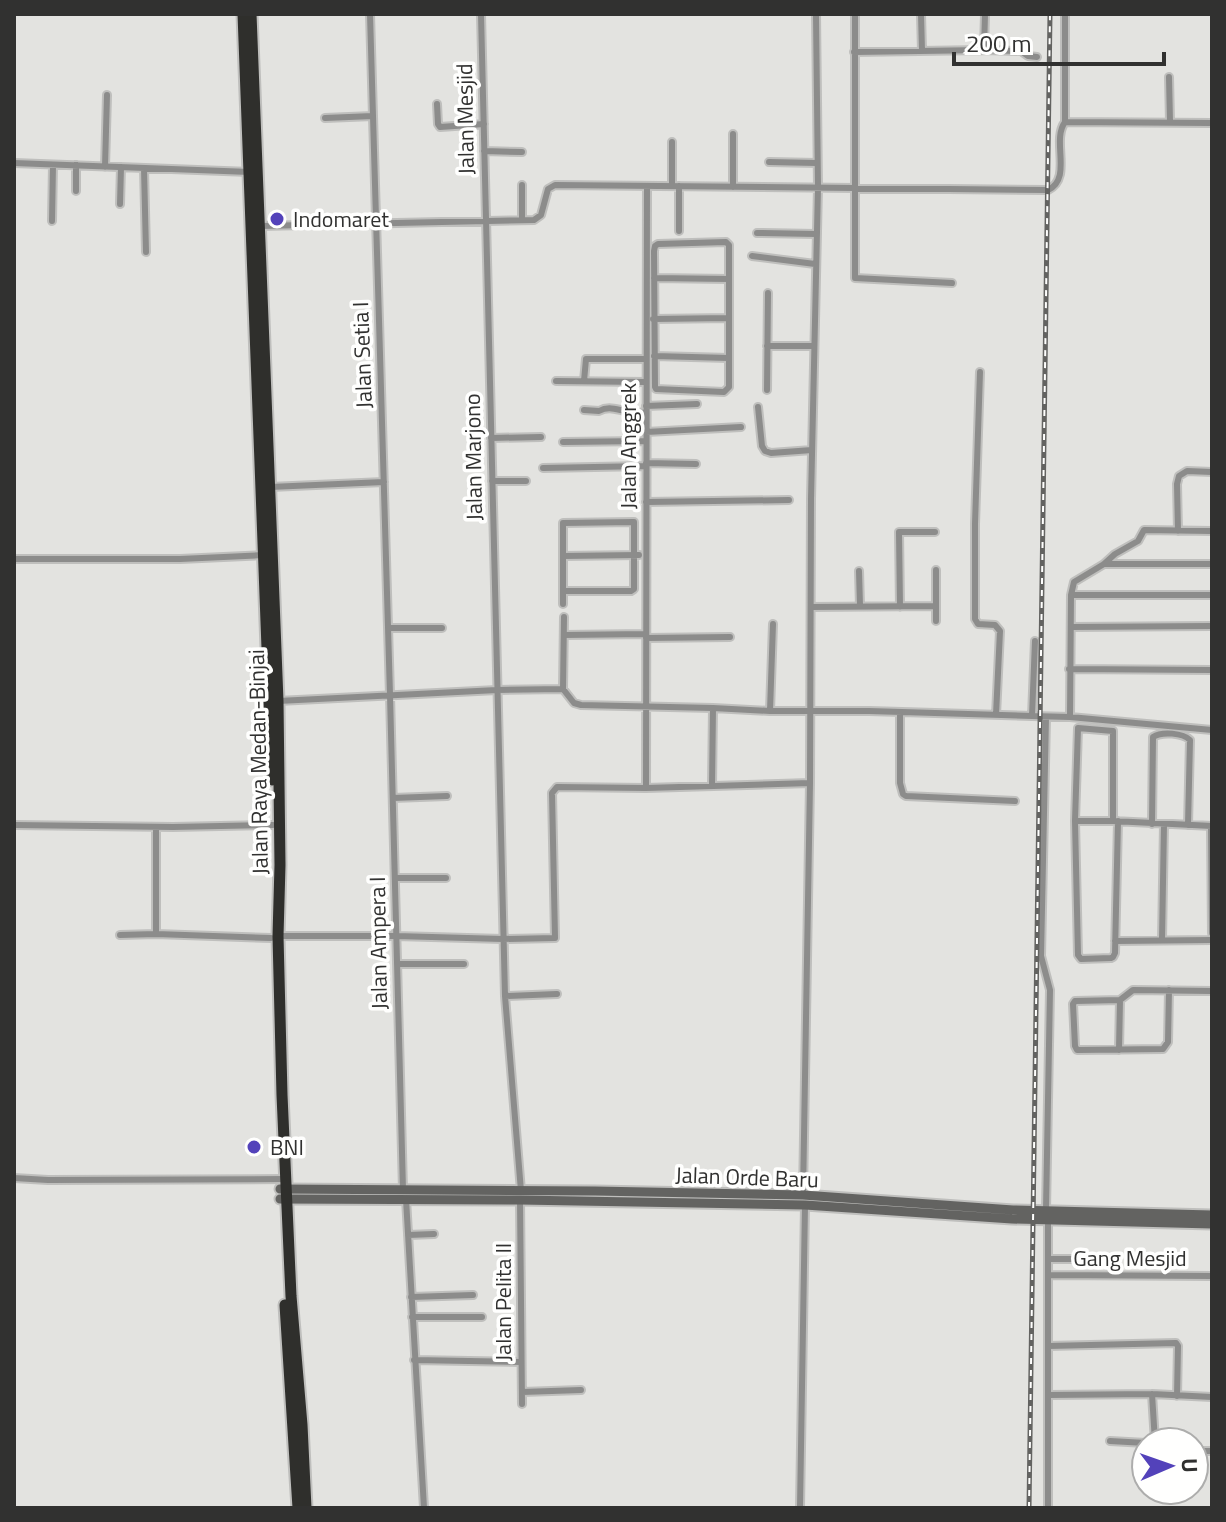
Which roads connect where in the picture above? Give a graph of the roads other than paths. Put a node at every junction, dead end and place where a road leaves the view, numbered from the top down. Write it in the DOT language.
graph roads {
  1 [pos="243,14"];
  2 [pos="251,14"];
  3 [pos="370,14"];
  4 [pos="481,14"];
  5 [pos="816,14"];
  6 [pos="855,14"];
  7 [pos="921,14"];
  8 [pos="985,14"];
  9 [pos="1065,14"];
  10 [pos="984,50"];
  11 [pos="922,51"];
  12 [pos="854,52"];
  13 [pos="1037,57"];
  14 [pos="1169,77"];
  15 [pos="107,95"];
  16 [pos="437,104"];
  17 [pos="373,116"];
  18 [pos="325,118"];
  19 [pos="1065,122"];
  20 [pos="1170,122"];
  21 [pos="1212,123"];
  22 [pos="484,124"];
  23 [pos="733,134"];
  24 [pos="672,142"];
  25 [pos="484,151"];
  26 [pos="522,152"];
  27 [pos="769,162"];
  28 [pos="14,163"];
  29 [pos="817,163"];
  30 [pos="53,165"];
  31 [pos="76,165"];
  32 [pos="105,167"];
  33 [pos="121,167"];
  34 [pos="144,168"];
  35 [pos="253,172"];
  36 [pos="522,185"];
  37 [pos="647,186"];
  38 [pos="675,186"];
  39 [pos="733,187"];
  40 [pos="818,187"];
  41 [pos="853,187"];
  42 [pos="76,191"];
  43 [pos="120,204"];
  44 [pos="522,220"];
  45 [pos="52,221"];
  46 [pos="486,222"];
  47 [pos="376,225"];
  48 [pos="260,226"];
  49 [pos="679,231"];
  50 [pos="757,233"];
  51 [pos="816,234"];
  52 [pos="146,252"];
  53 [pos="752,256"];
  54 [pos="815,264"];
  55 [pos="654,278"];
  56 [pos="729,279"];
  57 [pos="952,283"];
  58 [pos="768,293"];
  59 [pos="729,318"];
  60 [pos="650,319"];
  61 [pos="767,346"];
  62 [pos="813,346"];
  63 [pos="654,356"];
  64 [pos="729,358"];
  65 [pos="646,359"];
  66 [pos="980,372"];
  67 [pos="556,381"];
  68 [pos="584,381"];
  69 [pos="646,382"];
  70 [pos="767,390"];
  71 [pos="697,404"];
  72 [pos="758,407"];
  73 [pos="646,409"];
  74 [pos="584,410"];
  75 [pos="741,427"];
  76 [pos="646,432"];
  77 [pos="541,437"];
  78 [pos="491,438"];
  79 [pos="646,441"];
  80 [pos="563,442"];
  81 [pos="812,450"];
  82 [pos="646,464"];
  83 [pos="696,464"];
  84 [pos="543,468"];
  85 [pos="1212,472"];
  86 [pos="492,481"];
  87 [pos="526,481"];
  88 [pos="384,482"];
  89 [pos="270,487"];
  90 [pos="789,500"];
  91 [pos="646,502"];
  92 [pos="1178,531"];
  93 [pos="1212,531"];
  94 [pos="935,532"];
  95 [pos="264,555"];
  96 [pos="635,555"];
  97 [pos="646,555"];
  98 [pos="563,556"];
  99 [pos="14,559"];
  100 [pos="1104,564"];
  101 [pos="1212,564"];
  102 [pos="936,570"];
  103 [pos="859,571"];
  104 [pos="563,591"];
  105 [pos="1071,595"];
  106 [pos="1212,595"];
  107 [pos="270,603"];
  108 [pos="563,604"];
  109 [pos="860,606"];
  110 [pos="936,606"];
  111 [pos="811,607"];
  112 [pos="900,607"];
  113 [pos="564,617"];
  114 [pos="936,621"];
  115 [pos="773,624"];
  116 [pos="1212,626"];
  117 [pos="1071,627"];
  118 [pos="388,628"];
  119 [pos="442,628"];
  120 [pos="564,635"];
  121 [pos="646,636"];
  122 [pos="730,637"];
  123 [pos="1035,641"];
  124 [pos="1069,669"];
  125 [pos="1212,670"];
  126 [pos="563,689"];
  127 [pos="497,690"];
  128 [pos="390,695"];
  129 [pos="278,701"];
  130 [pos="645,707"];
  131 [pos="713,708"];
  132 [pos="770,711"];
  133 [pos="809,711"];
  134 [pos="900,712"];
  135 [pos="996,715"];
  136 [pos="1032,716"];
  137 [pos="1046,717"];
  138 [pos="1070,717"];
  139 [pos="1212,730"];
  140 [pos="810,783"];
  141 [pos="712,786"];
  142 [pos="646,788"];
  143 [pos="447,796"];
  144 [pos="393,798"];
  145 [pos="1015,801"];
  146 [pos="1075,821"];
  147 [pos="1115,821"];
  148 [pos="1152,824"];
  149 [pos="1164,824"];
  150 [pos="14,825"];
  151 [pos="273,825"];
  152 [pos="1188,825"];
  153 [pos="1212,826"];
  154 [pos="156,827"];
  155 [pos="395,878"];
  156 [pos="446,878"];
  157 [pos="1211,880"];
  158 [pos="1212,930"];
  159 [pos="156,934"];
  160 [pos="120,935"];
  161 [pos="396,936"];
  162 [pos="274,937"];
  163 [pos="503,939"];
  164 [pos="1162,940"];
  165 [pos="1212,940"];
  166 [pos="1115,941"];
  167 [pos="397,964"];
  168 [pos="464,964"];
  169 [pos="1169,990"];
  170 [pos="1212,991"];
  171 [pos="557,994"];
  172 [pos="505,996"];
  173 [pos="1120,1000"];
  174 [pos="1119,1050"];
  175 [pos="14,1178"];
  176 [pos="283,1189"];
  177 [pos="404,1195"];
  178 [pos="521,1195"];
  179 [pos="804,1200"];
  180 [pos="1047,1215"];
  181 [pos="1212,1215"];
  182 [pos="1212,1224"];
  183 [pos="434,1234"];
  184 [pos="408,1235"];
  185 [pos="1048,1259"];
  186 [pos="1086,1259"];
  187 [pos="1048,1275"];
  188 [pos="1212,1276"];
  189 [pos="473,1295"];
  190 [pos="411,1297"];
  191 [pos="412,1317"];
  192 [pos="482,1317"];
  193 [pos="1048,1346"];
  194 [pos="414,1360"];
  195 [pos="521,1362"];
  196 [pos="581,1390"];
  197 [pos="522,1392"];
  198 [pos="1152,1394"];
  199 [pos="1048,1395"];
  200 [pos="1177,1396"];
  201 [pos="1212,1397"];
  202 [pos="522,1404"];
  203 [pos="1154,1426"];
  204 [pos="1110,1441"];
  205 [pos="1130,1442"];
  206 [pos="298,1508"];
  207 [pos="306,1508"];
  208 [pos="424,1508"];
  209 [pos="800,1508"];
  210 [pos="1048,1508"];
  1 -- 35 [label="highway, Jalan Raya Medan-Binjai"];
  2 -- 35 [label="highway, Jalan Raya Medan-Binjai"];
  3 -- 17 [label="street, Jalan Setia I"];
  4 -- 22 [label="street, Jalan Mesjid"];
  5 -- 29 [label="street"];
  6 -- 12 [label="street"];
  7 -- 11 [label="street"];
  8 -- 10 [label="street"];
  9 -- 19 [label="street"];
  10 -- 11 [label="street"];
  10 -- 13 [label="street"];
  11 -- 12 [label="street"];
  12 -- 41 [label="street"];
  14 -- 20 [label="street"];
  15 -- 32 [label="street"];
  16 -- 22 [label="street"];
  17 -- 18 [label="street"];
  17 -- 47 [label="street, Jalan Setia I"];
  19 -- 20 [label="street"];
  19 -- 41 [label="street"];
  20 -- 21 [label="street"];
  22 -- 25 [label="street, Jalan Mesjid"];
  23 -- 39 [label="street"];
  24 -- 38 [label="street"];
  25 -- 26 [label="street"];
  25 -- 46 [label="street, Jalan Mesjid"];
  27 -- 29 [label="street"];
  28 -- 30 [label="street"];
  29 -- 40 [label="street"];
  30 -- 31 [label="street"];
  30 -- 45 [label="street"];
  31 -- 32 [label="street"];
  31 -- 42 [label="street"];
  32 -- 33 [label="street"];
  33 -- 34 [label="street"];
  33 -- 43 [label="street"];
  34 -- 35 [label="street"];
  34 -- 52 [label="street"];
  35 -- 48 [label="highway, Jalan Raya Medan-Binjai"];
  35 -- 95 [label="highway, Jalan Raya Medan-Binjai"];
  36 -- 44 [label="street"];
  37 -- 38 [label="street"];
  37 -- 44 [label="street"];
  37 -- 60 [label="street, Jalan Anggrek"];
  38 -- 39 [label="street"];
  38 -- 49 [label="street"];
  39 -- 40 [label="street"];
  40 -- 41 [label="street"];
  40 -- 51 [label="street"];
  41 -- 57 [label="street"];
  44 -- 46 [label="street"];
  46 -- 47 [label="street"];
  46 -- 78 [label="street, Jalan Marjono"];
  47 -- 48 [label="street"];
  47 -- 88 [label="street, Jalan Setia I"];
  48 -- 89 [label="highway, Jalan Raya Medan-Binjai"];
  50 -- 51 [label="street"];
  51 -- 54 [label="street"];
  53 -- 54 [label="street"];
  54 -- 62 [label="street"];
  55 -- 56 [label="street"];
  55 -- 56 [label="street"];
  55 -- 60 [label="street"];
  56 -- 59 [label="street"];
  58 -- 61 [label="street"];
  59 -- 60 [label="street"];
  59 -- 64 [label="street"];
  60 -- 63 [label="street"];
  60 -- 65 [label="street, Jalan Anggrek"];
  61 -- 62 [label="street"];
  61 -- 70 [label="street"];
  62 -- 81 [label="street"];
  63 -- 64 [label="street"];
  63 -- 64 [label="street"];
  65 -- 68 [label="street"];
  65 -- 69 [label="street, Jalan Anggrek"];
  66 -- 135 [label="street"];
  67 -- 68 [label="street"];
  68 -- 69 [label="street"];
  69 -- 73 [label="street, Jalan Anggrek"];
  71 -- 73 [label="street"];
  72 -- 81 [label="street"];
  73 -- 74 [label="street"];
  73 -- 76 [label="street, Jalan Anggrek"];
  75 -- 76 [label="street"];
  76 -- 79 [label="street, Jalan Anggrek"];
  77 -- 78 [label="street"];
  78 -- 86 [label="street, Jalan Marjono"];
  79 -- 80 [label="street"];
  79 -- 82 [label="street, Jalan Anggrek"];
  81 -- 111 [label="street"];
  82 -- 83 [label="street"];
  82 -- 84 [label="street"];
  82 -- 91 [label="street, Jalan Anggrek"];
  85 -- 92 [label="street"];
  86 -- 87 [label="street"];
  86 -- 127 [label="street, Jalan Marjono"];
  88 -- 89 [label="street"];
  88 -- 118 [label="street, Jalan Setia I"];
  89 -- 107 [label="highway, Jalan Raya Medan-Binjai"];
  90 -- 91 [label="street"];
  91 -- 97 [label="street, Jalan Anggrek"];
  92 -- 93 [label="street"];
  92 -- 100 [label="street"];
  94 -- 112 [label="street"];
  95 -- 99 [label="street"];
  95 -- 107 [label="highway, Jalan Raya Medan-Binjai"];
  96 -- 97 [label="street"];
  96 -- 98 [label="street"];
  96 -- 98 [label="street"];
  96 -- 104 [label="street"];
  97 -- 121 [label="street, Jalan Anggrek"];
  98 -- 104 [label="street"];
  100 -- 101 [label="street"];
  100 -- 105 [label="street"];
  102 -- 110 [label="street"];
  103 -- 109 [label="street"];
  104 -- 108 [label="street"];
  105 -- 106 [label="street"];
  105 -- 117 [label="street"];
  107 -- 129 [label="highway, Jalan Raya Medan-Binjai"];
  107 -- 151 [label="highway, Jalan Raya Medan-Binjai"];
  109 -- 111 [label="street"];
  109 -- 112 [label="street"];
  110 -- 112 [label="street"];
  110 -- 114 [label="street"];
  111 -- 133 [label="street"];
  113 -- 120 [label="street"];
  115 -- 132 [label="street"];
  116 -- 117 [label="street"];
  117 -- 124 [label="street"];
  118 -- 119 [label="street"];
  118 -- 128 [label="street, Jalan Setia I"];
  120 -- 121 [label="street"];
  120 -- 126 [label="street"];
  121 -- 122 [label="street"];
  121 -- 130 [label="street, Jalan Anggrek"];
  123 -- 136 [label="street"];
  124 -- 125 [label="street"];
  124 -- 138 [label="street"];
  126 -- 127 [label="street"];
  126 -- 130 [label="street"];
  127 -- 128 [label="street"];
  127 -- 163 [label="street, Jalan Marjono"];
  128 -- 129 [label="street"];
  128 -- 144 [label="street, Jalan Ampera I"];
  129 -- 162 [label="highway, Jalan Raya Medan-Binjai"];
  130 -- 131 [label="street"];
  130 -- 142 [label="street, Jalan Anggrek"];
  131 -- 132 [label="street"];
  131 -- 141 [label="street"];
  132 -- 133 [label="street"];
  133 -- 134 [label="street"];
  133 -- 140 [label="street"];
  134 -- 135 [label="street"];
  134 -- 145 [label="street"];
  135 -- 136 [label="street"];
  136 -- 137 [label="street"];
  137 -- 138 [label="street"];
  137 -- 180 [label="street"];
  138 -- 139 [label="street"];
  140 -- 141 [label="street"];
  140 -- 179 [label="street"];
  141 -- 142 [label="street"];
  142 -- 163 [label="street"];
  143 -- 144 [label="street"];
  144 -- 155 [label="street, Jalan Ampera I"];
  146 -- 147 [label="street"];
  146 -- 147 [label="street"];
  146 -- 166 [label="street"];
  147 -- 148 [label="street"];
  147 -- 166 [label="street"];
  148 -- 149 [label="street"];
  148 -- 152 [label="street"];
  149 -- 152 [label="street"];
  149 -- 164 [label="street"];
  150 -- 154 [label="street"];
  151 -- 154 [label="street"];
  151 -- 162 [label="highway, Jalan Raya Medan-Binjai"];
  152 -- 153 [label="street"];
  153 -- 157 [label="street"];
  154 -- 159 [label="street"];
  155 -- 156 [label="street"];
  155 -- 161 [label="street, Jalan Ampera I"];
  157 -- 158 [label="street"];
  159 -- 160 [label="street"];
  159 -- 162 [label="street"];
  161 -- 162 [label="street"];
  161 -- 163 [label="street"];
  161 -- 167 [label="street, Jalan Ampera I"];
  162 -- 176 [label="highway, Jalan Raya Medan-Binjai"];
  163 -- 172 [label="street, Jalan Pelita II"];
  164 -- 165 [label="street"];
  164 -- 166 [label="street"];
  167 -- 168 [label="street"];
  167 -- 177 [label="street, Jalan Ampera I"];
  169 -- 170 [label="street"];
  169 -- 173 [label="street"];
  169 -- 174 [label="street"];
  171 -- 172 [label="street"];
  172 -- 178 [label="street, Jalan Pelita II"];
  173 -- 174 [label="street"];
  173 -- 174 [label="street"];
  175 -- 176 [label="street"];
  176 -- 177 [label="main road, Jalan Orde Baru"];
  176 -- 206 [label="highway, Jalan Raya Medan-Binjai"];
  176 -- 207 [label="highway, Jalan Raya Medan-Binjai"];
  177 -- 178 [label="main road, Jalan Orde Baru"];
  177 -- 184 [label="street, Jalan Ampera I"];
  178 -- 179 [label="main road, Jalan Orde Baru"];
  178 -- 195 [label="street, Jalan Pelita II"];
  179 -- 180 [label="main road, Jalan Orde Baru"];
  179 -- 209 [label="street"];
  180 -- 181 [label="main road, Jalan Orde Baru"];
  180 -- 182 [label="main road, Jalan Orde Baru"];
  180 -- 185 [label="street"];
  183 -- 184 [label="street"];
  184 -- 190 [label="street, Jalan Ampera I"];
  185 -- 186 [label="street"];
  185 -- 187 [label="street"];
  187 -- 188 [label="street, Gang Mesjid"];
  187 -- 193 [label="street"];
  189 -- 190 [label="street"];
  190 -- 191 [label="street, Jalan Ampera I"];
  191 -- 192 [label="street"];
  191 -- 194 [label="street, Jalan Ampera I"];
  193 -- 199 [label="street"];
  193 -- 200 [label="street"];
  194 -- 195 [label="street"];
  194 -- 208 [label="street, Jalan Ampera I"];
  195 -- 197 [label="street, Jalan Pelita II"];
  196 -- 197 [label="street"];
  197 -- 202 [label="street, Jalan Pelita II"];
  198 -- 199 [label="street"];
  198 -- 200 [label="street"];
  198 -- 203 [label="street"];
  199 -- 210 [label="street"];
  200 -- 201 [label="street"];
  204 -- 205 [label="street"];
}
